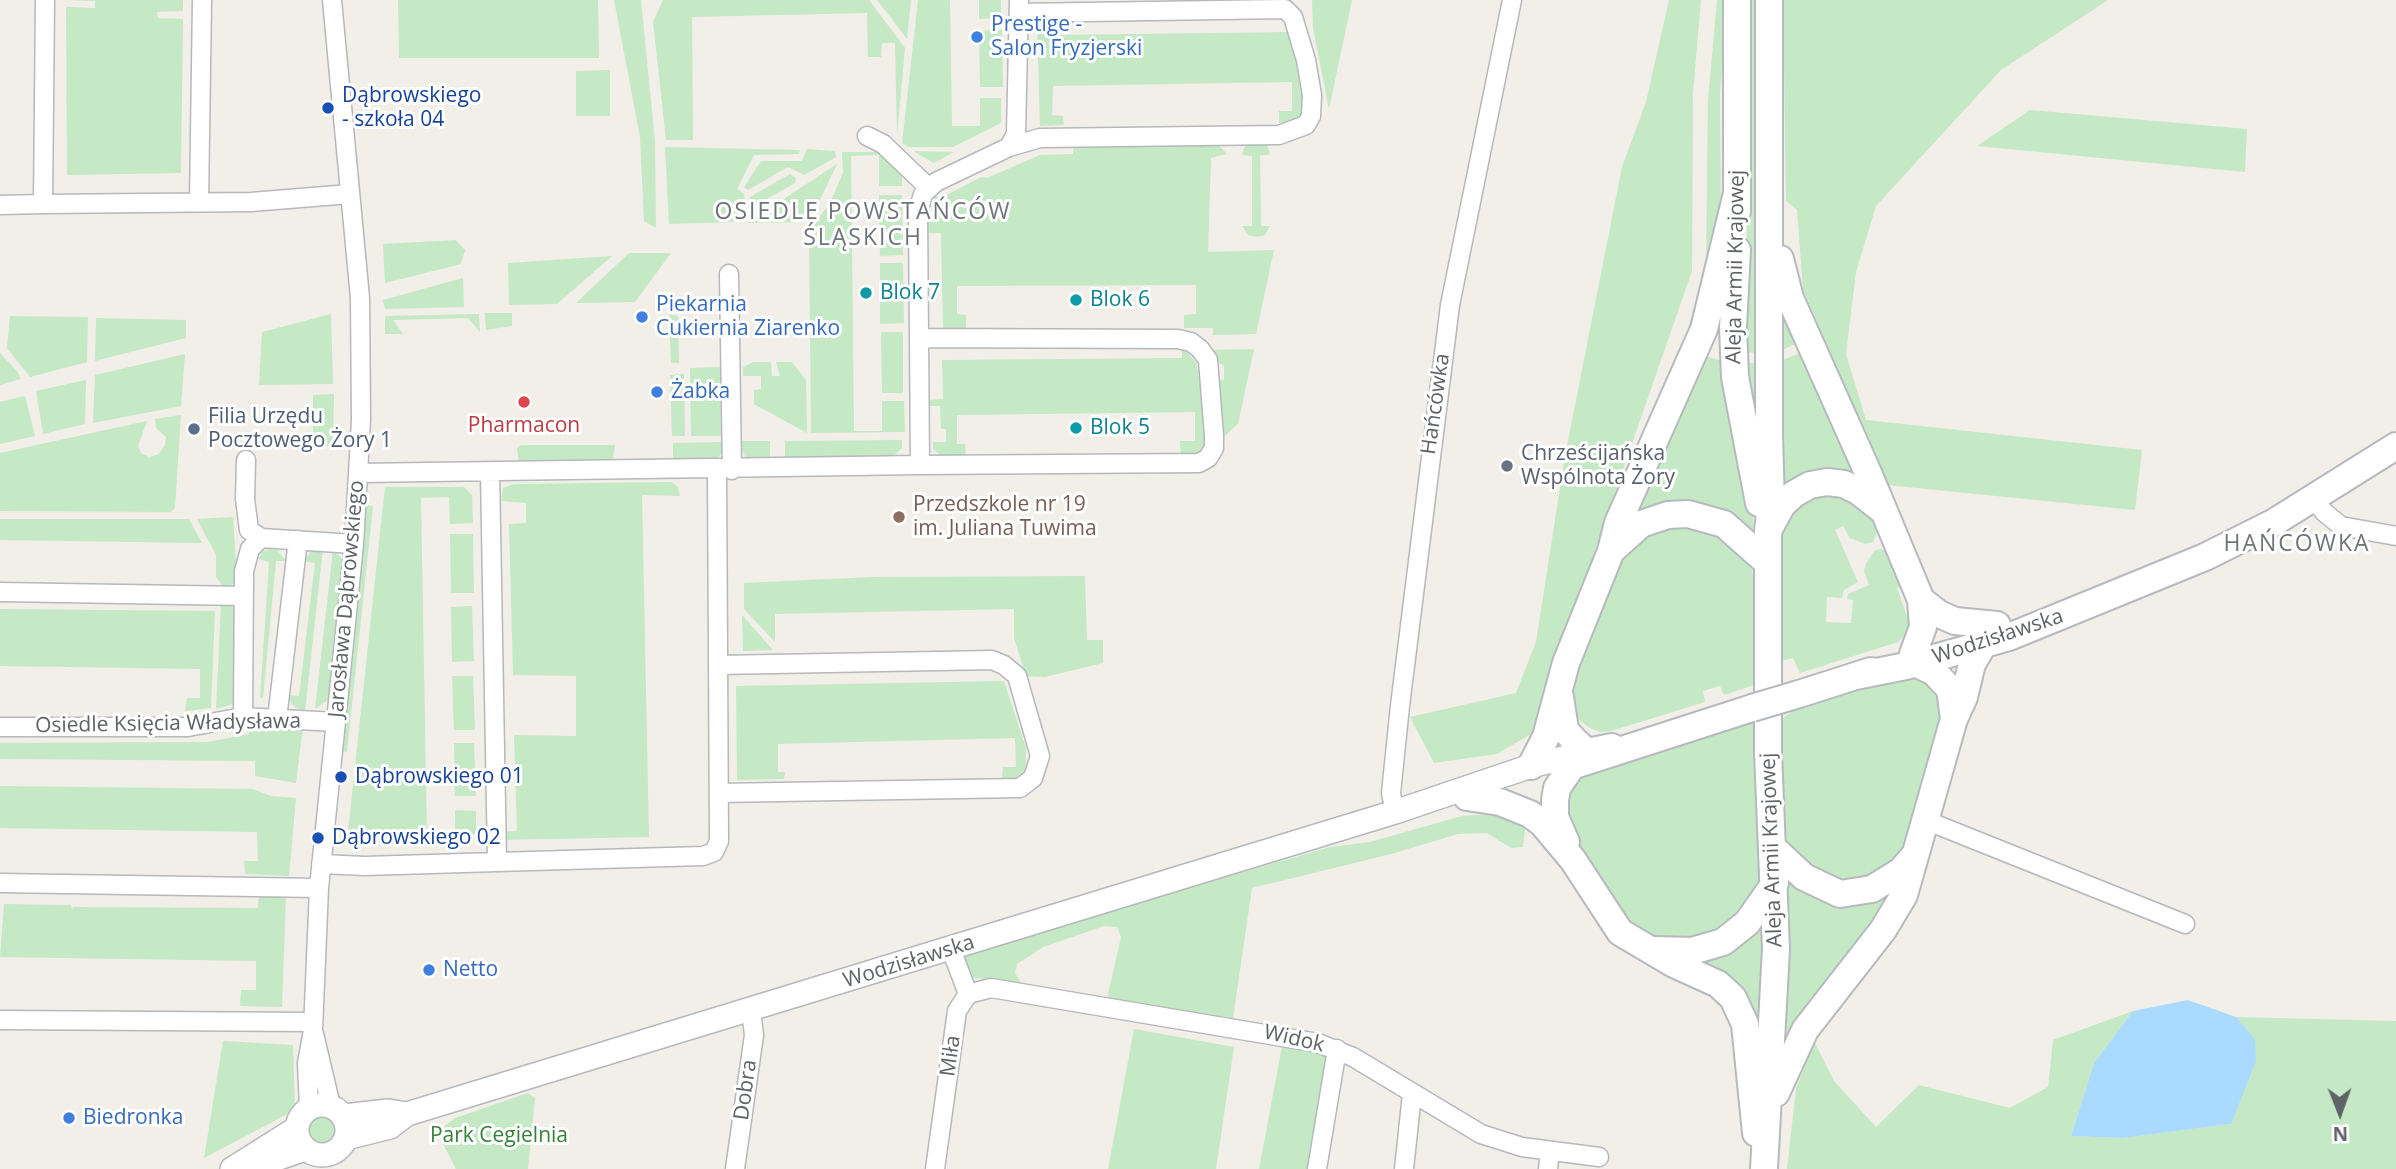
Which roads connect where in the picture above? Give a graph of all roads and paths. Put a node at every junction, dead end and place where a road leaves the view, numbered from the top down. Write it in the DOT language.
graph roads {
  1 [pos="45,0"];
  2 [pos="202,0"];
  3 [pos="332,0"];
  4 [pos="1512,0"];
  5 [pos="1737,0"];
  6 [pos="1769,0"];
  7 [pos="1019,6"];
  8 [pos="866,136"];
  9 [pos="1009,147"];
  10 [pos="929,188"];
  11 [pos="1737,193"];
  12 [pos="350,194"];
  13 [pos="199,202"];
  14 [pos="43,204"];
  15 [pos="0,205"];
  16 [pos="1769,216"];
  17 [pos="729,274"];
  18 [pos="919,338"];
  19 [pos="2396,446"];
  20 [pos="246,460"];
  21 [pos="920,466"];
  22 [pos="724,470"];
  23 [pos="359,472"];
  24 [pos="490,472"];
  25 [pos="2314,499"];
  26 [pos="1881,509"];
  27 [pos="1768,531"];
  28 [pos="2396,536"];
  29 [pos="261,538"];
  30 [pos="298,540"];
  31 [pos="354,544"];
  32 [pos="1611,551"];
  33 [pos="1768,562"];
  34 [pos="0,592"];
  35 [pos="244,596"];
  36 [pos="1921,600"];
  37 [pos="1990,635"];
  38 [pos="1914,659"];
  39 [pos="718,665"];
  40 [pos="1559,691"];
  41 [pos="243,717"];
  42 [pos="277,719"];
  43 [pos="1954,719"];
  44 [pos="336,722"];
  45 [pos="0,727"];
  46 [pos="1579,759"];
  47 [pos="1531,766"];
  48 [pos="719,793"];
  49 [pos="1467,797"];
  50 [pos="1403,810"];
  51 [pos="1925,820"];
  52 [pos="1773,848"];
  53 [pos="1916,855"];
  54 [pos="1573,860"];
  55 [pos="497,862"];
  56 [pos="321,864"];
  57 [pos="0,883"];
  58 [pos="1775,883"];
  59 [pos="319,888"];
  60 [pos="2185,924"];
  61 [pos="951,949"];
  62 [pos="1652,950"];
  63 [pos="968,994"];
  64 [pos="751,1010"];
  65 [pos="0,1020"];
  66 [pos="313,1026"];
  67 [pos="1337,1049"];
  68 [pos="1412,1094"];
  69 [pos="1769,1103"];
  70 [pos="332,1117"];
  71 [pos="301,1139"];
  72 [pos="1599,1157"];
  73 [pos="1549,1160"];
  74 [pos="232,1169"];
  75 [pos="247,1169"];
  76 [pos="735,1169"];
  77 [pos="935,1169"];
  78 [pos="1317,1169"];
  79 [pos="1404,1169"];
  80 [pos="1764,1169"];
  1 -- 14 [label="street"];
  2 -- 13 [label="street"];
  3 -- 12 [label="street, Jarosława Dąbrowskiego"];
  4 -- 50 [label="street, Hańcówka"];
  5 -- 11 [label="main road, Aleja Armii Krajowej"];
  6 -- 16 [label="main road, Aleja Armii Krajowej"];
  7 -- 9 [label="street"];
  7 -- 9 [label="street"];
  8 -- 10 [label="street"];
  9 -- 10 [label="street"];
  10 -- 18 [label="street"];
  11 -- 27 [label="main road, Aleja Armii Krajowej"];
  11 -- 32 [label="main road"];
  12 -- 13 [label="street"];
  12 -- 23 [label="street, Jarosława Dąbrowskiego"];
  13 -- 14 [label="street"];
  14 -- 15 [label="street"];
  16 -- 26 [label="main road"];
  16 -- 27 [label="main road, Aleja Armii Krajowej"];
  17 -- 22 [label="street"];
  18 -- 21 [label="street"];
  18 -- 21 [label="street"];
  19 -- 25 [label="main road, Wodzisławska"];
  20 -- 29 [label="street"];
  21 -- 22 [label="street"];
  22 -- 24 [label="street"];
  22 -- 39 [label="street"];
  23 -- 24 [label="street"];
  23 -- 31 [label="street, Jarosława Dąbrowskiego"];
  24 -- 55 [label="street"];
  25 -- 28 [label="street"];
  25 -- 37 [label="main road, Wodzisławska"];
  26 -- 27 [label="main road"];
  26 -- 36 [label="main road"];
  27 -- 33 [label="main road, Aleja Armii Krajowej"];
  29 -- 30 [label="street"];
  29 -- 35 [label="street"];
  30 -- 31 [label="street"];
  30 -- 42 [label="street"];
  31 -- 44 [label="street, Jarosława Dąbrowskiego"];
  32 -- 33 [label="main road"];
  32 -- 40 [label="main road"];
  33 -- 52 [label="main road, Aleja Armii Krajowej"];
  34 -- 35 [label="street"];
  35 -- 41 [label="street"];
  36 -- 37 [label="main road"];
  36 -- 38 [label="main road"];
  37 -- 38 [label="main road, Wodzisławska"];
  37 -- 43 [label="main road"];
  38 -- 43 [label="main road"];
  38 -- 46 [label="main road, Wodzisławska, bridge"];
  39 -- 48 [label="street"];
  39 -- 48 [label="street"];
  40 -- 46 [label="main road"];
  40 -- 47 [label="main road"];
  41 -- 42 [label="street, Osiedle Księcia Władysława"];
  41 -- 45 [label="street, Osiedle Księcia Władysława"];
  42 -- 44 [label="street, Osiedle Księcia Władysława"];
  43 -- 51 [label="main road"];
  44 -- 56 [label="street, Jarosława Dąbrowskiego"];
  46 -- 47 [label="street, Wodzisławska"];
  46 -- 49 [label="street, Wodzisławska"];
  46 -- 54 [label="main road"];
  47 -- 50 [label="street, Wodzisławska"];
  48 -- 55 [label="street"];
  49 -- 50 [label="street, Wodzisławska"];
  49 -- 54 [label="main road"];
  50 -- 61 [label="street, Wodzisławska"];
  51 -- 53 [label="main road"];
  51 -- 60 [label="street"];
  52 -- 53 [label="main road"];
  52 -- 58 [label="main road, Aleja Armii Krajowej"];
  53 -- 69 [label="main road"];
  54 -- 62 [label="main road"];
  55 -- 56 [label="street"];
  56 -- 59 [label="street, Jarosława Dąbrowskiego"];
  57 -- 59 [label="street"];
  58 -- 62 [label="main road"];
  58 -- 69 [label="main road, Aleja Armii Krajowej"];
  59 -- 66 [label="street, Jarosława Dąbrowskiego"];
  61 -- 63 [label="street"];
  61 -- 64 [label="street, Wodzisławska"];
  62 -- 80 [label="main road"];
  63 -- 67 [label="street, Widok"];
  63 -- 77 [label="street, Miła"];
  64 -- 70 [label="street, Wodzisławska"];
  64 -- 76 [label="street, Dobra"];
  65 -- 66 [label="street"];
  66 -- 70 [label="street, Jarosława Dąbrowskiego"];
  67 -- 68 [label="street, Widok"];
  67 -- 78 [label="street"];
  68 -- 73 [label="street, Widok"];
  68 -- 79 [label="street"];
  69 -- 80 [label="main road, Aleja Armii Krajowej"];
  70 -- 71 [label="street"];
  70 -- 71 [label="street, Wodzisławska"];
  71 -- 74 [label="street"];
  71 -- 75 [label="street"];
  72 -- 73 [label="street, Widok"];
}
